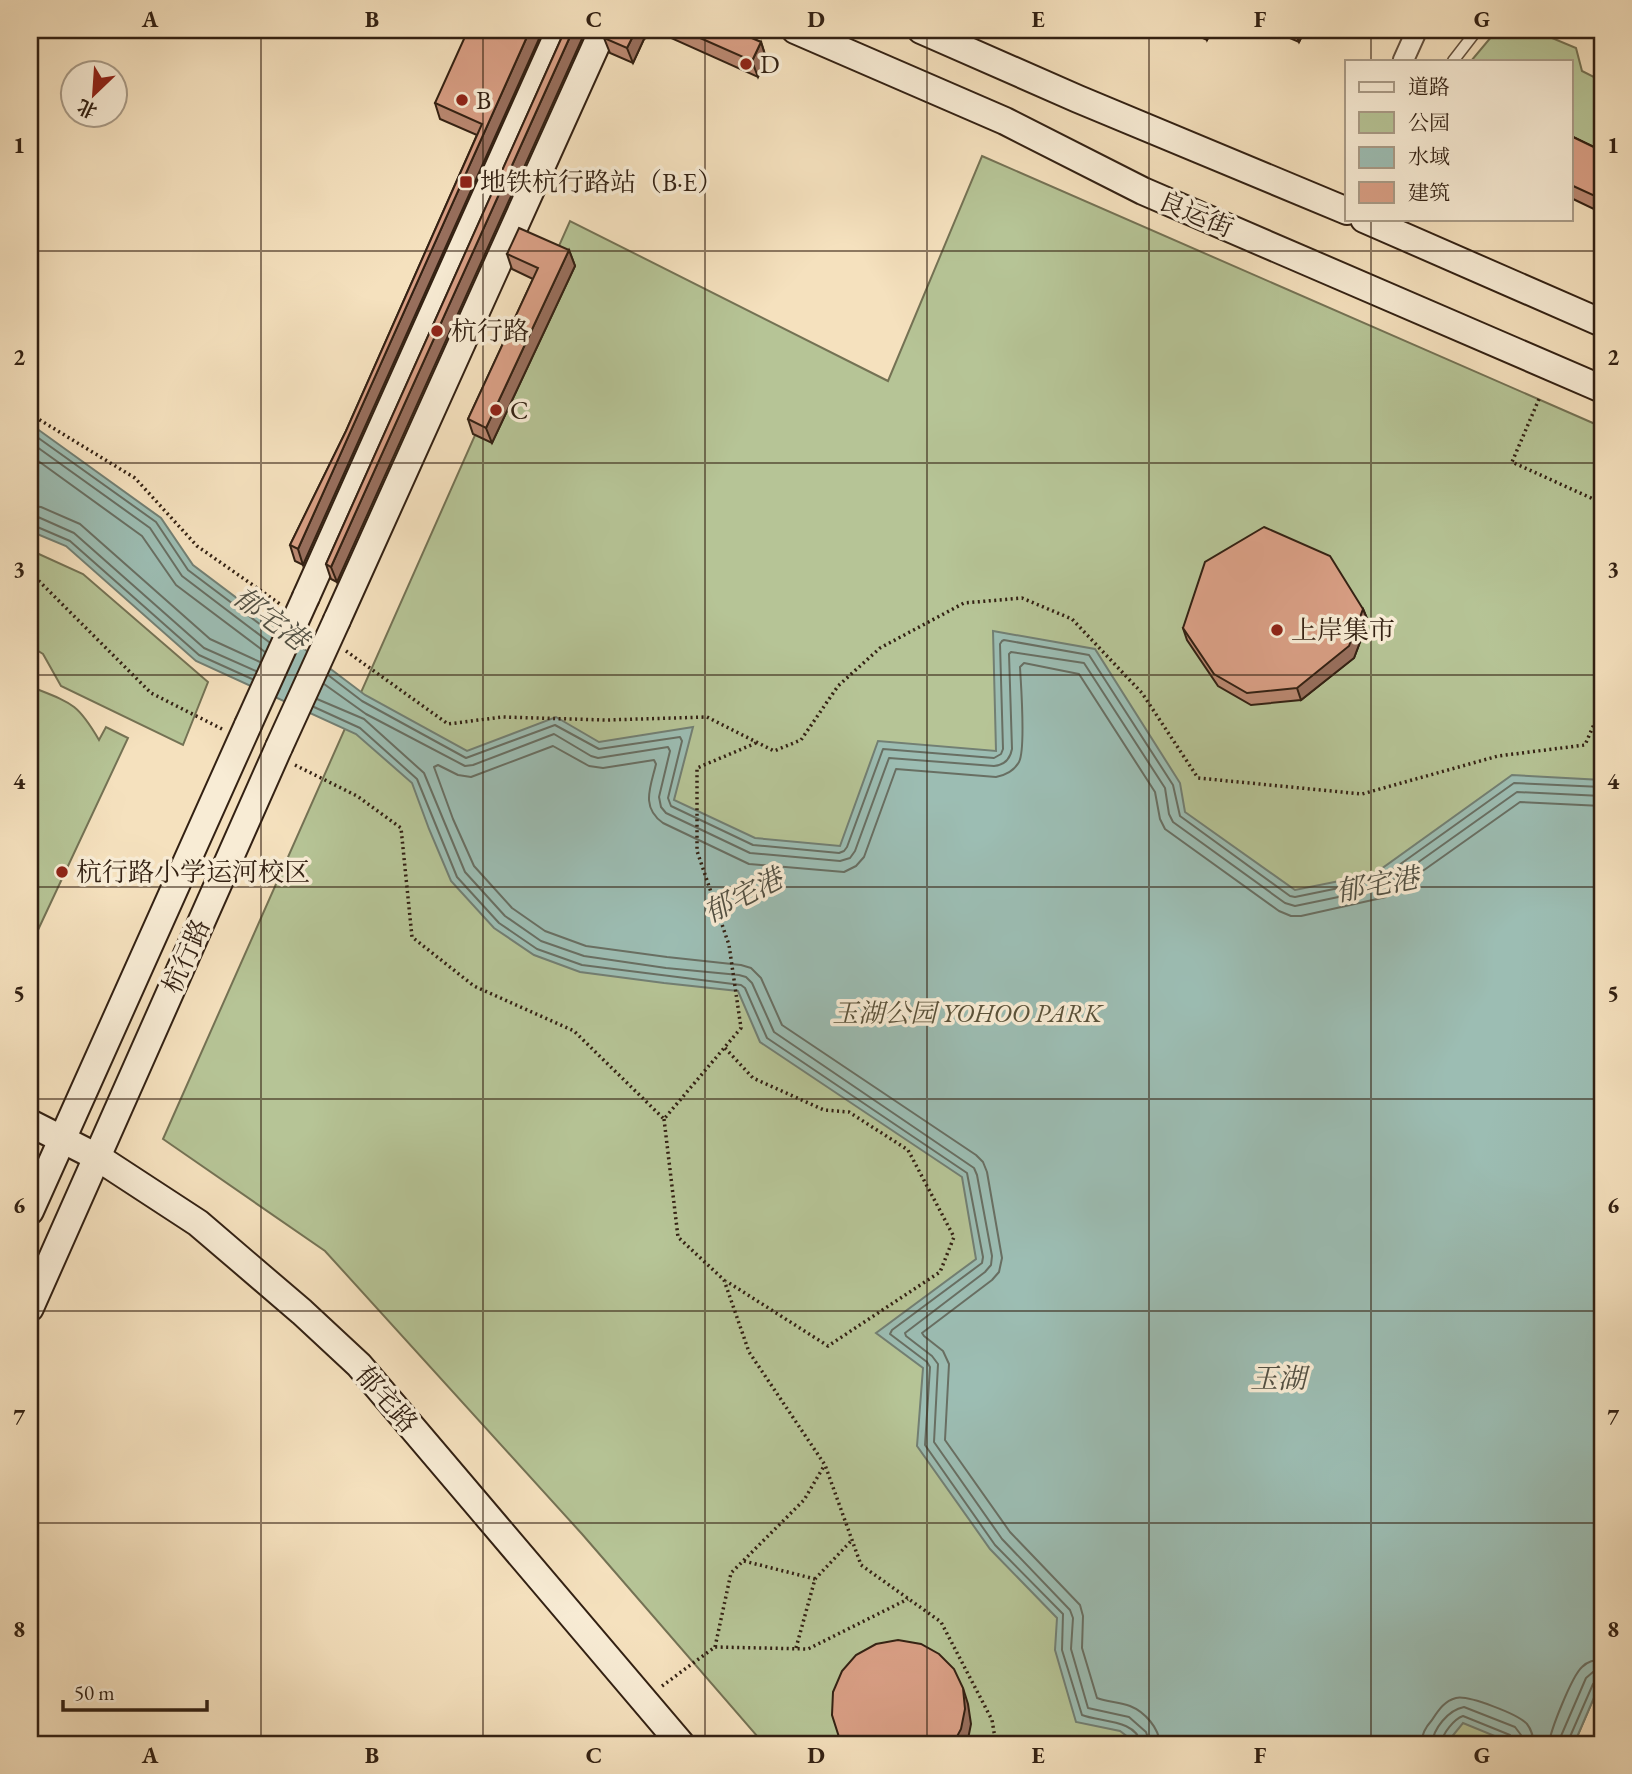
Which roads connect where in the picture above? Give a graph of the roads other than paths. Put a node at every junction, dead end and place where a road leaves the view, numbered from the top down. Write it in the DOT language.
graph roads {
  1 [pos="560,30"];
  2 [pos="603,30"];
  3 [pos="795,30"];
  4 [pos="921,30"];
  5 [pos="1417,30"];
  6 [pos="1477,30"];
  7 [pos="1404,60"];
  8 [pos="1454,60"];
  9 [pos="1345,206"];
  10 [pos="1375,220"];
  11 [pos="1602,323"];
  12 [pos="1602,389"];
  13 [pos="30,1123"];
  14 [pos="62,1138"];
  15 [pos="97,1157"];
  16 [pos="30,1211"];
  17 [pos="30,1308"];
  18 [pos="681,1744"];
  1 -- 14 [label="main road, 杭行路, bridge"];
  2 -- 15 [label="main road, 杭行路, bridge"];
  3 -- 12 [label="main road, 良运街"];
  4 -- 9 [label="main road"];
  5 -- 7 [label="street"];
  6 -- 8 [label="lane"];
  10 -- 11 [label="main road"];
  13 -- 14 [label="main road, 郁宅路"];
  14 -- 15 [label="main road, 郁宅路"];
  14 -- 16 [label="main road, 杭行路"];
  15 -- 17 [label="main road, 杭行路"];
  15 -- 18 [label="main road, 郁宅路"];
}
